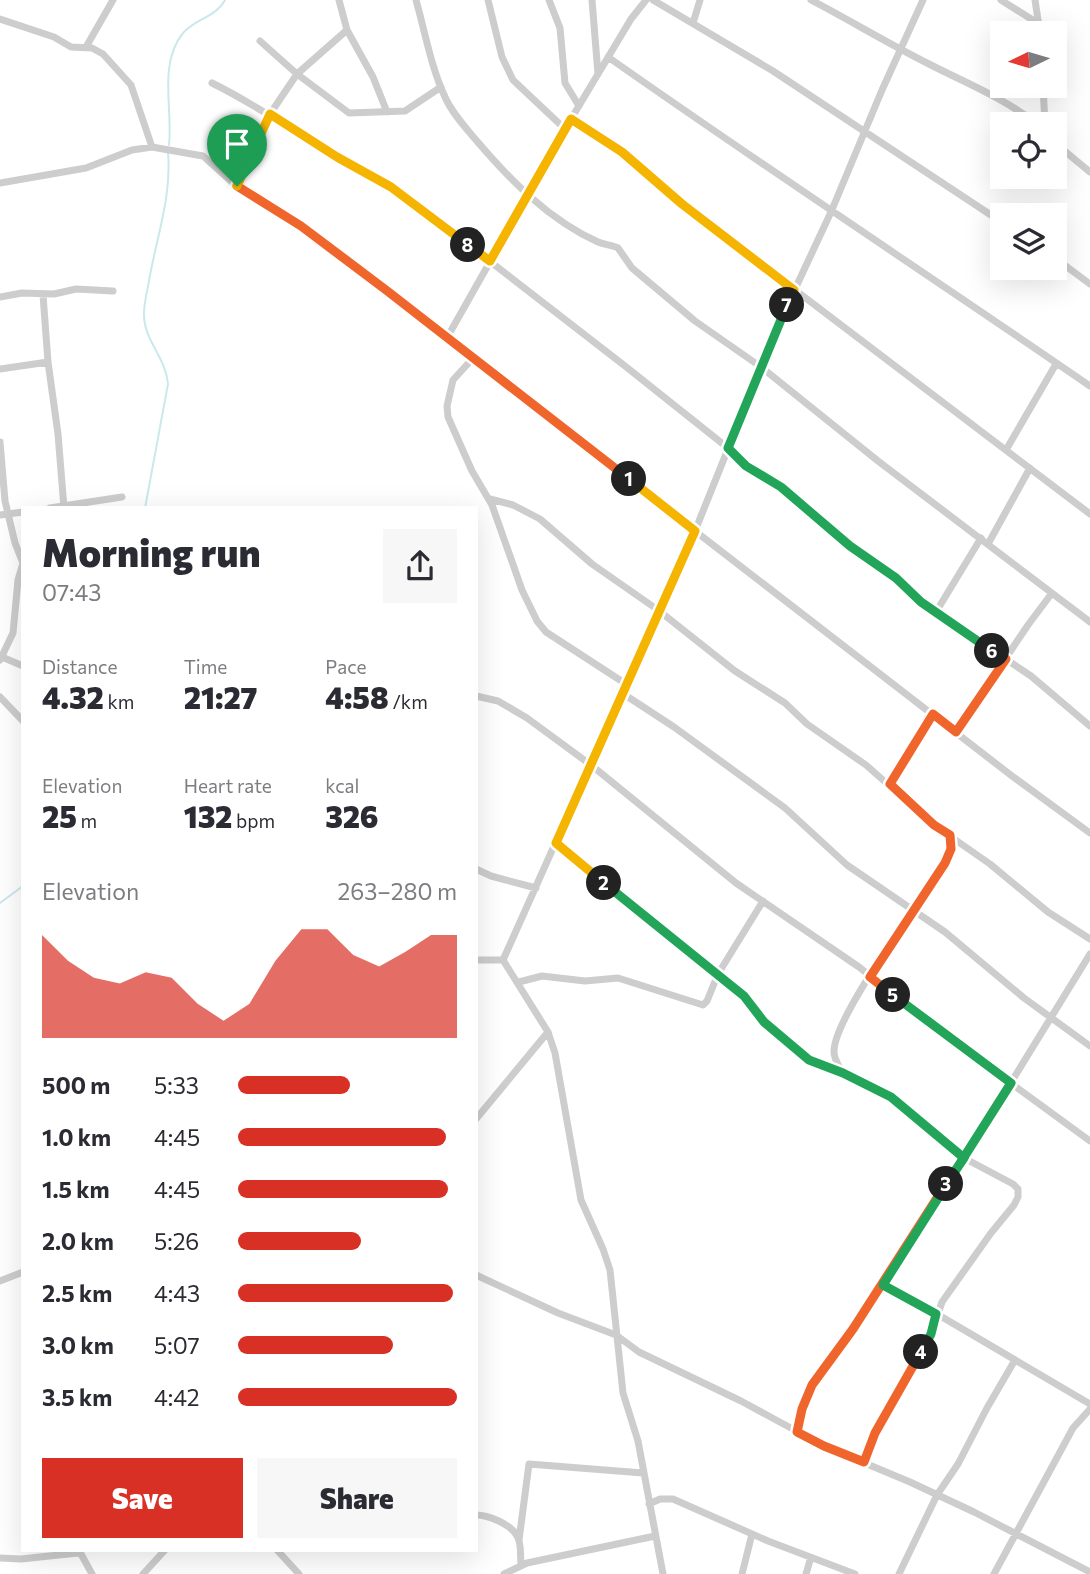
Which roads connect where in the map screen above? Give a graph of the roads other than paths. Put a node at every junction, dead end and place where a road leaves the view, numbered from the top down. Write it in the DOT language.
graph roads {
  1 [pos="113,0"];
  2 [pos="339,0"];
  3 [pos="416,0"];
  4 [pos="488,0"];
  5 [pos="549,0"];
  6 [pos="592,0"];
  7 [pos="646,0"];
  8 [pos="653,0"];
  9 [pos="700,0"];
  10 [pos="811,0"];
  11 [pos="923,0"];
  12 [pos="1001,0"];
  13 [pos="1035,0"];
  14 [pos="0,19"];
  15 [pos="1034,21"];
  16 [pos="1038,21"];
  17 [pos="693,23"];
  18 [pos="347,30"];
  19 [pos="260,41"];
  20 [pos="86,47"];
  21 [pos="900,49"];
  22 [pos="608,57"];
  23 [pos="297,74"];
  24 [pos="598,75"];
  25 [pos="212,83"];
  26 [pos="441,87"];
  27 [pos="579,106"];
  28 [pos="387,112"];
  29 [pos="1018,112"];
  30 [pos="270,114"];
  31 [pos="571,119"];
  32 [pos="565,129"];
  33 [pos="864,132"];
  34 [pos="152,147"];
  35 [pos="1067,154"];
  36 [pos="1090,172"];
  37 [pos="0,183"];
  38 [pos="237,186"];
  39 [pos="527,195"];
  40 [pos="831,212"];
  41 [pos="990,214"];
  42 [pos="490,261"];
  43 [pos="1067,267"];
  44 [pos="1090,284"];
  45 [pos="794,290"];
  46 [pos="113,291"];
  47 [pos="43,295"];
  48 [pos="0,297"];
  49 [pos="448,336"];
  50 [pos="474,357"];
  51 [pos="48,362"];
  52 [pos="1056,364"];
  53 [pos="761,367"];
  54 [pos="0,369"];
  55 [pos="1090,386"];
  56 [pos="0,442"];
  57 [pos="728,448"];
  58 [pos="1006,450"];
  59 [pos="1030,468"];
  60 [pos="122,497"];
  61 [pos="490,499"];
  62 [pos="64,506"];
  63 [pos="1090,514"];
  64 [pos="4,515"];
  65 [pos="695,531"];
  66 [pos="981,538"];
  67 [pos="988,544"];
  68 [pos="21,561"];
  69 [pos="21,572"];
  70 [pos="1052,593"];
  71 [pos="658,610"];
  72 [pos="936,612"];
  73 [pos="1090,622"];
  74 [pos="1,658"];
  75 [pos="1006,659"];
  76 [pos="21,665"];
  77 [pos="626,684"];
  78 [pos="622,693"];
  79 [pos="478,696"];
  80 [pos="0,697"];
  81 [pos="933,714"];
  82 [pos="21,719"];
  83 [pos="1090,726"];
  84 [pos="956,732"];
  85 [pos="591,765"];
  86 [pos="890,784"];
  87 [pos="1090,833"];
  88 [pos="950,835"];
  89 [pos="556,843"];
  90 [pos="478,870"];
  91 [pos="536,888"];
  92 [pos="763,901"];
  93 [pos="915,910"];
  94 [pos="1090,939"];
  95 [pos="1090,954"];
  96 [pos="478,960"];
  97 [pos="503,960"];
  98 [pos="718,974"];
  99 [pos="870,977"];
  100 [pos="519,982"];
  101 [pos="1052,1018"];
  102 [pos="548,1032"];
  103 [pos="1090,1046"];
  104 [pos="843,1073"];
  105 [pos="1011,1083"];
  106 [pos="478,1117"];
  107 [pos="1090,1141"];
  108 [pos="964,1158"];
  109 [pos="21,1273"];
  110 [pos="478,1276"];
  111 [pos="0,1282"];
  112 [pos="883,1285"];
  113 [pos="936,1314"];
  114 [pos="616,1335"];
  115 [pos="1015,1360"];
  116 [pos="1090,1406"];
  117 [pos="797,1432"];
  118 [pos="864,1462"];
  119 [pos="643,1474"];
  120 [pos="937,1495"];
  121 [pos="649,1503"];
  122 [pos="478,1515"];
  123 [pos="1016,1533"];
  124 [pos="752,1534"];
  125 [pos="655,1536"];
  126 [pos="519,1540"];
  127 [pos="163,1552"];
  128 [pos="279,1552"];
  129 [pos="811,1557"];
  130 [pos="0,1558"];
  131 [pos="520,1565"];
  132 [pos="1090,1573"];
  133 [pos="92,1574"];
  134 [pos="143,1574"];
  135 [pos="299,1574"];
  136 [pos="504,1574"];
  137 [pos="663,1574"];
  138 [pos="743,1574"];
  139 [pos="806,1574"];
  140 [pos="856,1574"];
  141 [pos="899,1574"];
  142 [pos="994,1574"];
  1 -- 20 [label="street"];
  2 -- 18 [label="street"];
  3 -- 26 [label="street"];
  4 -- 32 [label="street"];
  5 -- 27 [label="street"];
  6 -- 24 [label="street"];
  7 -- 22 [label="street"];
  8 -- 17 [label="street"];
  9 -- 17 [label="street"];
  10 -- 21 [label="street"];
  11 -- 21 [label="street"];
  12 -- 15 [label="street"];
  13 -- 16 [label="street"];
  14 -- 20 [label="street"];
  17 -- 33 [label="street"];
  18 -- 23 [label="street"];
  18 -- 28 [label="street"];
  19 -- 23 [label="street"];
  20 -- 34 [label="street"];
  21 -- 29 [label="street"];
  21 -- 33 [label="street"];
  22 -- 24 [label="street"];
  22 -- 40 [label="street"];
  23 -- 28 [label="street"];
  23 -- 30 [label="street"];
  24 -- 27 [label="street"];
  25 -- 30 [label="street"];
  26 -- 28 [label="street"];
  26 -- 39 [label="street"];
  27 -- 31 [label="street"];
  30 -- 38 [label="street"];
  30 -- 42 [label="street"];
  31 -- 32 [label="street"];
  31 -- 45 [label="street"];
  32 -- 39 [label="street"];
  33 -- 40 [label="street"];
  33 -- 41 [label="street"];
  34 -- 37 [label="street"];
  34 -- 38 [label="street"];
  35 -- 36 [label="street"];
  38 -- 49 [label="street"];
  39 -- 42 [label="street"];
  39 -- 53 [label="street"];
  40 -- 45 [label="street"];
  40 -- 52 [label="street"];
  42 -- 49 [label="street"];
  42 -- 57 [label="street"];
  43 -- 44 [label="street"];
  45 -- 53 [label="street"];
  45 -- 58 [label="street"];
  46 -- 47 [label="street"];
  47 -- 48 [label="street"];
  47 -- 51 [label="street"];
  49 -- 50 [label="street"];
  50 -- 61 [label="street"];
  50 -- 65 [label="street"];
  51 -- 54 [label="street"];
  51 -- 62 [label="street"];
  52 -- 55 [label="street"];
  52 -- 58 [label="street"];
  53 -- 57 [label="street"];
  53 -- 66 [label="street"];
  56 -- 64 [label="street"];
  57 -- 65 [label="street"];
  57 -- 72 [label="street"];
  58 -- 59 [label="street"];
  59 -- 63 [label="street"];
  59 -- 67 [label="street"];
  60 -- 62 [label="street"];
  61 -- 71 [label="street"];
  61 -- 77 [label="street"];
  64 -- 68 [label="street"];
  65 -- 71 [label="street"];
  65 -- 81 [label="street"];
  66 -- 67 [label="street"];
  66 -- 72 [label="street"];
  67 -- 70 [label="street"];
  69 -- 74 [label="street"];
  70 -- 73 [label="street"];
  70 -- 75 [label="street"];
  71 -- 77 [label="street"];
  71 -- 86 [label="street"];
  72 -- 75 [label="street"];
  74 -- 76 [label="street"];
  75 -- 83 [label="street"];
  75 -- 84 [label="street"];
  77 -- 78 [label="street"];
  78 -- 85 [label="street"];
  78 -- 93 [label="street"];
  79 -- 85 [label="street"];
  80 -- 82 [label="street"];
  81 -- 84 [label="street"];
  81 -- 86 [label="street"];
  84 -- 87 [label="street"];
  85 -- 89 [label="street"];
  85 -- 92 [label="street"];
  86 -- 88 [label="street"];
  88 -- 93 [label="street"];
  88 -- 94 [label="street"];
  89 -- 91 [label="street"];
  89 -- 98 [label="street"];
  90 -- 91 [label="street"];
  91 -- 97 [label="street"];
  92 -- 98 [label="street"];
  92 -- 99 [label="street"];
  93 -- 99 [label="street"];
  93 -- 101 [label="street"];
  95 -- 101 [label="street"];
  96 -- 97 [label="street"];
  97 -- 100 [label="street"];
  98 -- 100 [label="street"];
  98 -- 104 [label="street"];
  99 -- 104 [label="street"];
  99 -- 105 [label="street"];
  100 -- 102 [label="street"];
  101 -- 103 [label="street"];
  101 -- 105 [label="street"];
  102 -- 106 [label="street"];
  102 -- 114 [label="street"];
  104 -- 108 [label="street"];
  105 -- 107 [label="street"];
  105 -- 108 [label="street"];
  108 -- 112 [label="street"];
  108 -- 113 [label="street"];
  109 -- 111 [label="street"];
  110 -- 114 [label="street"];
  112 -- 113 [label="street"];
  112 -- 117 [label="street"];
  113 -- 115 [label="street"];
  113 -- 118 [label="street"];
  114 -- 117 [label="street"];
  114 -- 119 [label="street"];
  115 -- 116 [label="street"];
  115 -- 120 [label="street"];
  116 -- 123 [label="street"];
  117 -- 118 [label="street"];
  118 -- 120 [label="street"];
  119 -- 121 [label="street"];
  119 -- 126 [label="street"];
  120 -- 123 [label="street"];
  120 -- 141 [label="street"];
  121 -- 124 [label="street"];
  121 -- 125 [label="street"];
  122 -- 126 [label="street"];
  123 -- 132 [label="street"];
  123 -- 142 [label="street"];
  124 -- 129 [label="street"];
  124 -- 138 [label="street"];
  125 -- 131 [label="street"];
  125 -- 137 [label="street"];
  126 -- 131 [label="street"];
  127 -- 134 [label="street"];
  128 -- 135 [label="street"];
  129 -- 139 [label="street"];
  129 -- 140 [label="street"];
  130 -- 133 [label="street"];
  131 -- 136 [label="street"];
}
